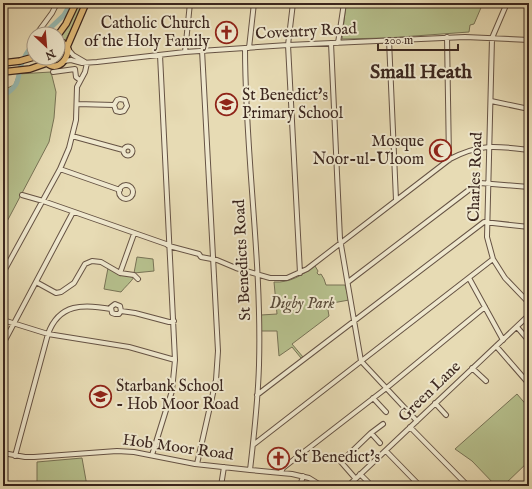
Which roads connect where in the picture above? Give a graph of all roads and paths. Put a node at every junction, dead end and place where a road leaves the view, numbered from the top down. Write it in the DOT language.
graph roads {
  1 [pos="57,3"];
  2 [pos="76,3"];
  3 [pos="86,3"];
  4 [pos="190,3"];
  5 [pos="254,3"];
  6 [pos="293,3"];
  7 [pos="344,3"];
  8 [pos="507,3"];
  9 [pos="42,26"];
  10 [pos="65,26"];
  11 [pos="447,37"];
  12 [pos="492,38"];
  13 [pos="389,40"];
  14 [pos="529,40"];
  15 [pos="331,43"];
  16 [pos="338,43"];
  17 [pos="288,45"];
  18 [pos="67,48"];
  19 [pos="247,48"];
  20 [pos="202,50"];
  21 [pos="185,52"];
  22 [pos="160,55"];
  23 [pos="66,56"];
  24 [pos="26,59"];
  25 [pos="66,61"];
  26 [pos="86,62"];
  27 [pos="3,63"];
  28 [pos="36,66"];
  29 [pos="3,72"];
  30 [pos="53,72"];
  31 [pos="80,80"];
  32 [pos="491,101"];
  33 [pos="77,104"];
  34 [pos="114,105"];
  35 [pos="529,109"];
  36 [pos="72,136"];
  37 [pos="490,146"];
  38 [pos="123,150"];
  39 [pos="529,150"];
  40 [pos="449,160"];
  41 [pos="60,169"];
  42 [pos="487,184"];
  43 [pos="529,187"];
  44 [pos="120,190"];
  45 [pos="22,195"];
  46 [pos="396,200"];
  47 [pos="43,201"];
  48 [pos="73,212"];
  49 [pos="487,222"];
  50 [pos="529,227"];
  51 [pos="134,234"];
  52 [pos="341,243"];
  53 [pos="169,246"];
  54 [pos="493,259"];
  55 [pos="213,260"];
  56 [pos="3,273"];
  57 [pos="120,273"];
  58 [pos="300,273"];
  59 [pos="257,275"];
  60 [pos="469,278"];
  61 [pos="138,279"];
  62 [pos="36,282"];
  63 [pos="348,282"];
  64 [pos="529,303"];
  65 [pos="485,307"];
  66 [pos="111,309"];
  67 [pos="121,311"];
  68 [pos="529,315"];
  69 [pos="3,320"];
  70 [pos="174,321"];
  71 [pos="354,321"];
  72 [pos="13,324"];
  73 [pos="516,327"];
  74 [pos="48,334"];
  75 [pos="503,340"];
  76 [pos="529,341"];
  77 [pos="3,344"];
  78 [pos="496,346"];
  79 [pos="175,360"];
  80 [pos="361,361"];
  81 [pos="472,368"];
  82 [pos="486,381"];
  83 [pos="529,384"];
  84 [pos="386,388"];
  85 [pos="257,394"];
  86 [pos="373,398"];
  87 [pos="435,404"];
  88 [pos="386,412"];
  89 [pos="446,415"];
  90 [pos="417,421"];
  91 [pos="383,424"];
  92 [pos="410,427"];
  93 [pos="372,433"];
  94 [pos="380,443"];
  95 [pos="253,444"];
  96 [pos="386,451"];
  97 [pos="3,453"];
  98 [pos="152,455"];
  99 [pos="15,456"];
  100 [pos="197,464"];
  101 [pos="224,467"];
  102 [pos="250,470"];
  103 [pos="281,472"];
  104 [pos="360,474"];
  105 [pos="303,476"];
  106 [pos="355,478"];
  107 [pos="221,486"];
  108 [pos="300,486"];
  109 [pos="322,486"];
  110 [pos="348,486"];
  111 [pos="372,486"];
  112 [pos="420,486"];
  113 [pos="468,486"];
  1 -- 9 [label="street"];
  2 -- 10 [label="highway"];
  3 -- 18 [label="highway"];
  4 -- 21 [label="street"];
  5 -- 19 [label="street, St Benedicts Road"];
  6 -- 17 [label="street"];
  7 -- 16 [label="street"];
  8 -- 12 [label="street"];
  11 -- 12 [label="street, Coventry Road"];
  11 -- 13 [label="street, Coventry Road"];
  11 -- 40 [label="street"];
  12 -- 14 [label="street, Coventry Road"];
  12 -- 32 [label="street, Charles Road"];
  13 -- 16 [label="street, Coventry Road"];
  13 -- 46 [label="street"];
  15 -- 16 [label="street, Coventry Road"];
  15 -- 17 [label="street, Coventry Road"];
  15 -- 52 [label="street"];
  17 -- 19 [label="street, Coventry Road"];
  17 -- 58 [label="street"];
  18 -- 23 [label="highway"];
  18 -- 26 [label="street"];
  19 -- 20 [label="street, Coventry Road"];
  19 -- 59 [label="street, St Benedicts Road"];
  20 -- 21 [label="street, Coventry Road"];
  20 -- 55 [label="street"];
  21 -- 22 [label="street, Coventry Road"];
  22 -- 26 [label="street, Coventry Road"];
  22 -- 53 [label="street"];
  24 -- 27 [label="highway"];
  25 -- 26 [label="street, Coventry Road"];
  26 -- 31 [label="street"];
  28 -- 29 [label="highway"];
  30 -- 31 [label="street"];
  31 -- 33 [label="street"];
  32 -- 35 [label="street"];
  32 -- 37 [label="street, Charles Road"];
  33 -- 34 [label="street"];
  33 -- 36 [label="street"];
  36 -- 38 [label="street"];
  36 -- 41 [label="street"];
  37 -- 39 [label="street"];
  37 -- 40 [label="street"];
  37 -- 42 [label="street, Charles Road"];
  40 -- 46 [label="street"];
  41 -- 44 [label="street"];
  41 -- 47 [label="street"];
  42 -- 43 [label="street"];
  42 -- 49 [label="street, Charles Road"];
  42 -- 63 [label="street"];
  45 -- 47 [label="street"];
  46 -- 52 [label="street"];
  47 -- 48 [label="street"];
  47 -- 56 [label="street"];
  48 -- 51 [label="street"];
  48 -- 62 [label="street"];
  49 -- 50 [label="street"];
  49 -- 54 [label="street, Charles Road"];
  49 -- 71 [label="street"];
  51 -- 53 [label="street"];
  51 -- 57 [label="street"];
  52 -- 58 [label="street"];
  52 -- 63 [label="street"];
  53 -- 55 [label="street"];
  53 -- 70 [label="street"];
  54 -- 60 [label="street"];
  54 -- 64 [label="street, Charles Road"];
  55 -- 59 [label="street"];
  55 -- 100 [label="street"];
  57 -- 61 [label="street"];
  57 -- 62 [label="street"];
  58 -- 59 [label="street"];
  59 -- 85 [label="street, St Benedicts Road"];
  60 -- 65 [label="street"];
  60 -- 80 [label="street"];
  62 -- 72 [label="street"];
  63 -- 71 [label="street"];
  65 -- 75 [label="street"];
  65 -- 84 [label="street"];
  66 -- 67 [label="street"];
  66 -- 67 [label="street"];
  66 -- 74 [label="street"];
  67 -- 70 [label="street"];
  68 -- 73 [label="street, Green Lane"];
  69 -- 72 [label="street"];
  70 -- 79 [label="street"];
  71 -- 80 [label="street"];
  71 -- 85 [label="street"];
  72 -- 74 [label="street"];
  72 -- 77 [label="street"];
  73 -- 75 [label="street, Green Lane"];
  73 -- 76 [label="street"];
  74 -- 79 [label="street"];
  74 -- 99 [label="street"];
  75 -- 78 [label="street, Green Lane"];
  78 -- 81 [label="street, Green Lane"];
  78 -- 83 [label="street"];
  79 -- 98 [label="street"];
  80 -- 84 [label="street"];
  80 -- 95 [label="street"];
  81 -- 82 [label="street"];
  81 -- 87 [label="street, Green Lane"];
  84 -- 86 [label="street"];
  84 -- 90 [label="street"];
  85 -- 95 [label="street, St Benedicts Road"];
  86 -- 88 [label="street"];
  86 -- 103 [label="street"];
  87 -- 89 [label="street"];
  87 -- 90 [label="street, Green Lane"];
  90 -- 92 [label="street, Green Lane"];
  91 -- 93 [label="street"];
  92 -- 96 [label="street, Green Lane"];
  92 -- 113 [label="street"];
  93 -- 94 [label="street"];
  93 -- 106 [label="street"];
  95 -- 102 [label="street, St Benedicts Road"];
  96 -- 104 [label="street, Green Lane"];
  96 -- 112 [label="street"];
  97 -- 99 [label="street, Hob Moor Road"];
  98 -- 99 [label="street, Hob Moor Road"];
  98 -- 100 [label="street, Hob Moor Road"];
  100 -- 101 [label="street, Hob Moor Road"];
  101 -- 102 [label="street, Hob Moor Road"];
  101 -- 107 [label="street"];
  102 -- 103 [label="street, Hob Moor Road"];
  103 -- 105 [label="street, Hob Moor Road"];
  104 -- 106 [label="street, Green Lane"];
  104 -- 111 [label="street"];
  105 -- 108 [label="street"];
  105 -- 109 [label="street, Hob Moor Road"];
  106 -- 110 [label="street, Green Lane"];
}
